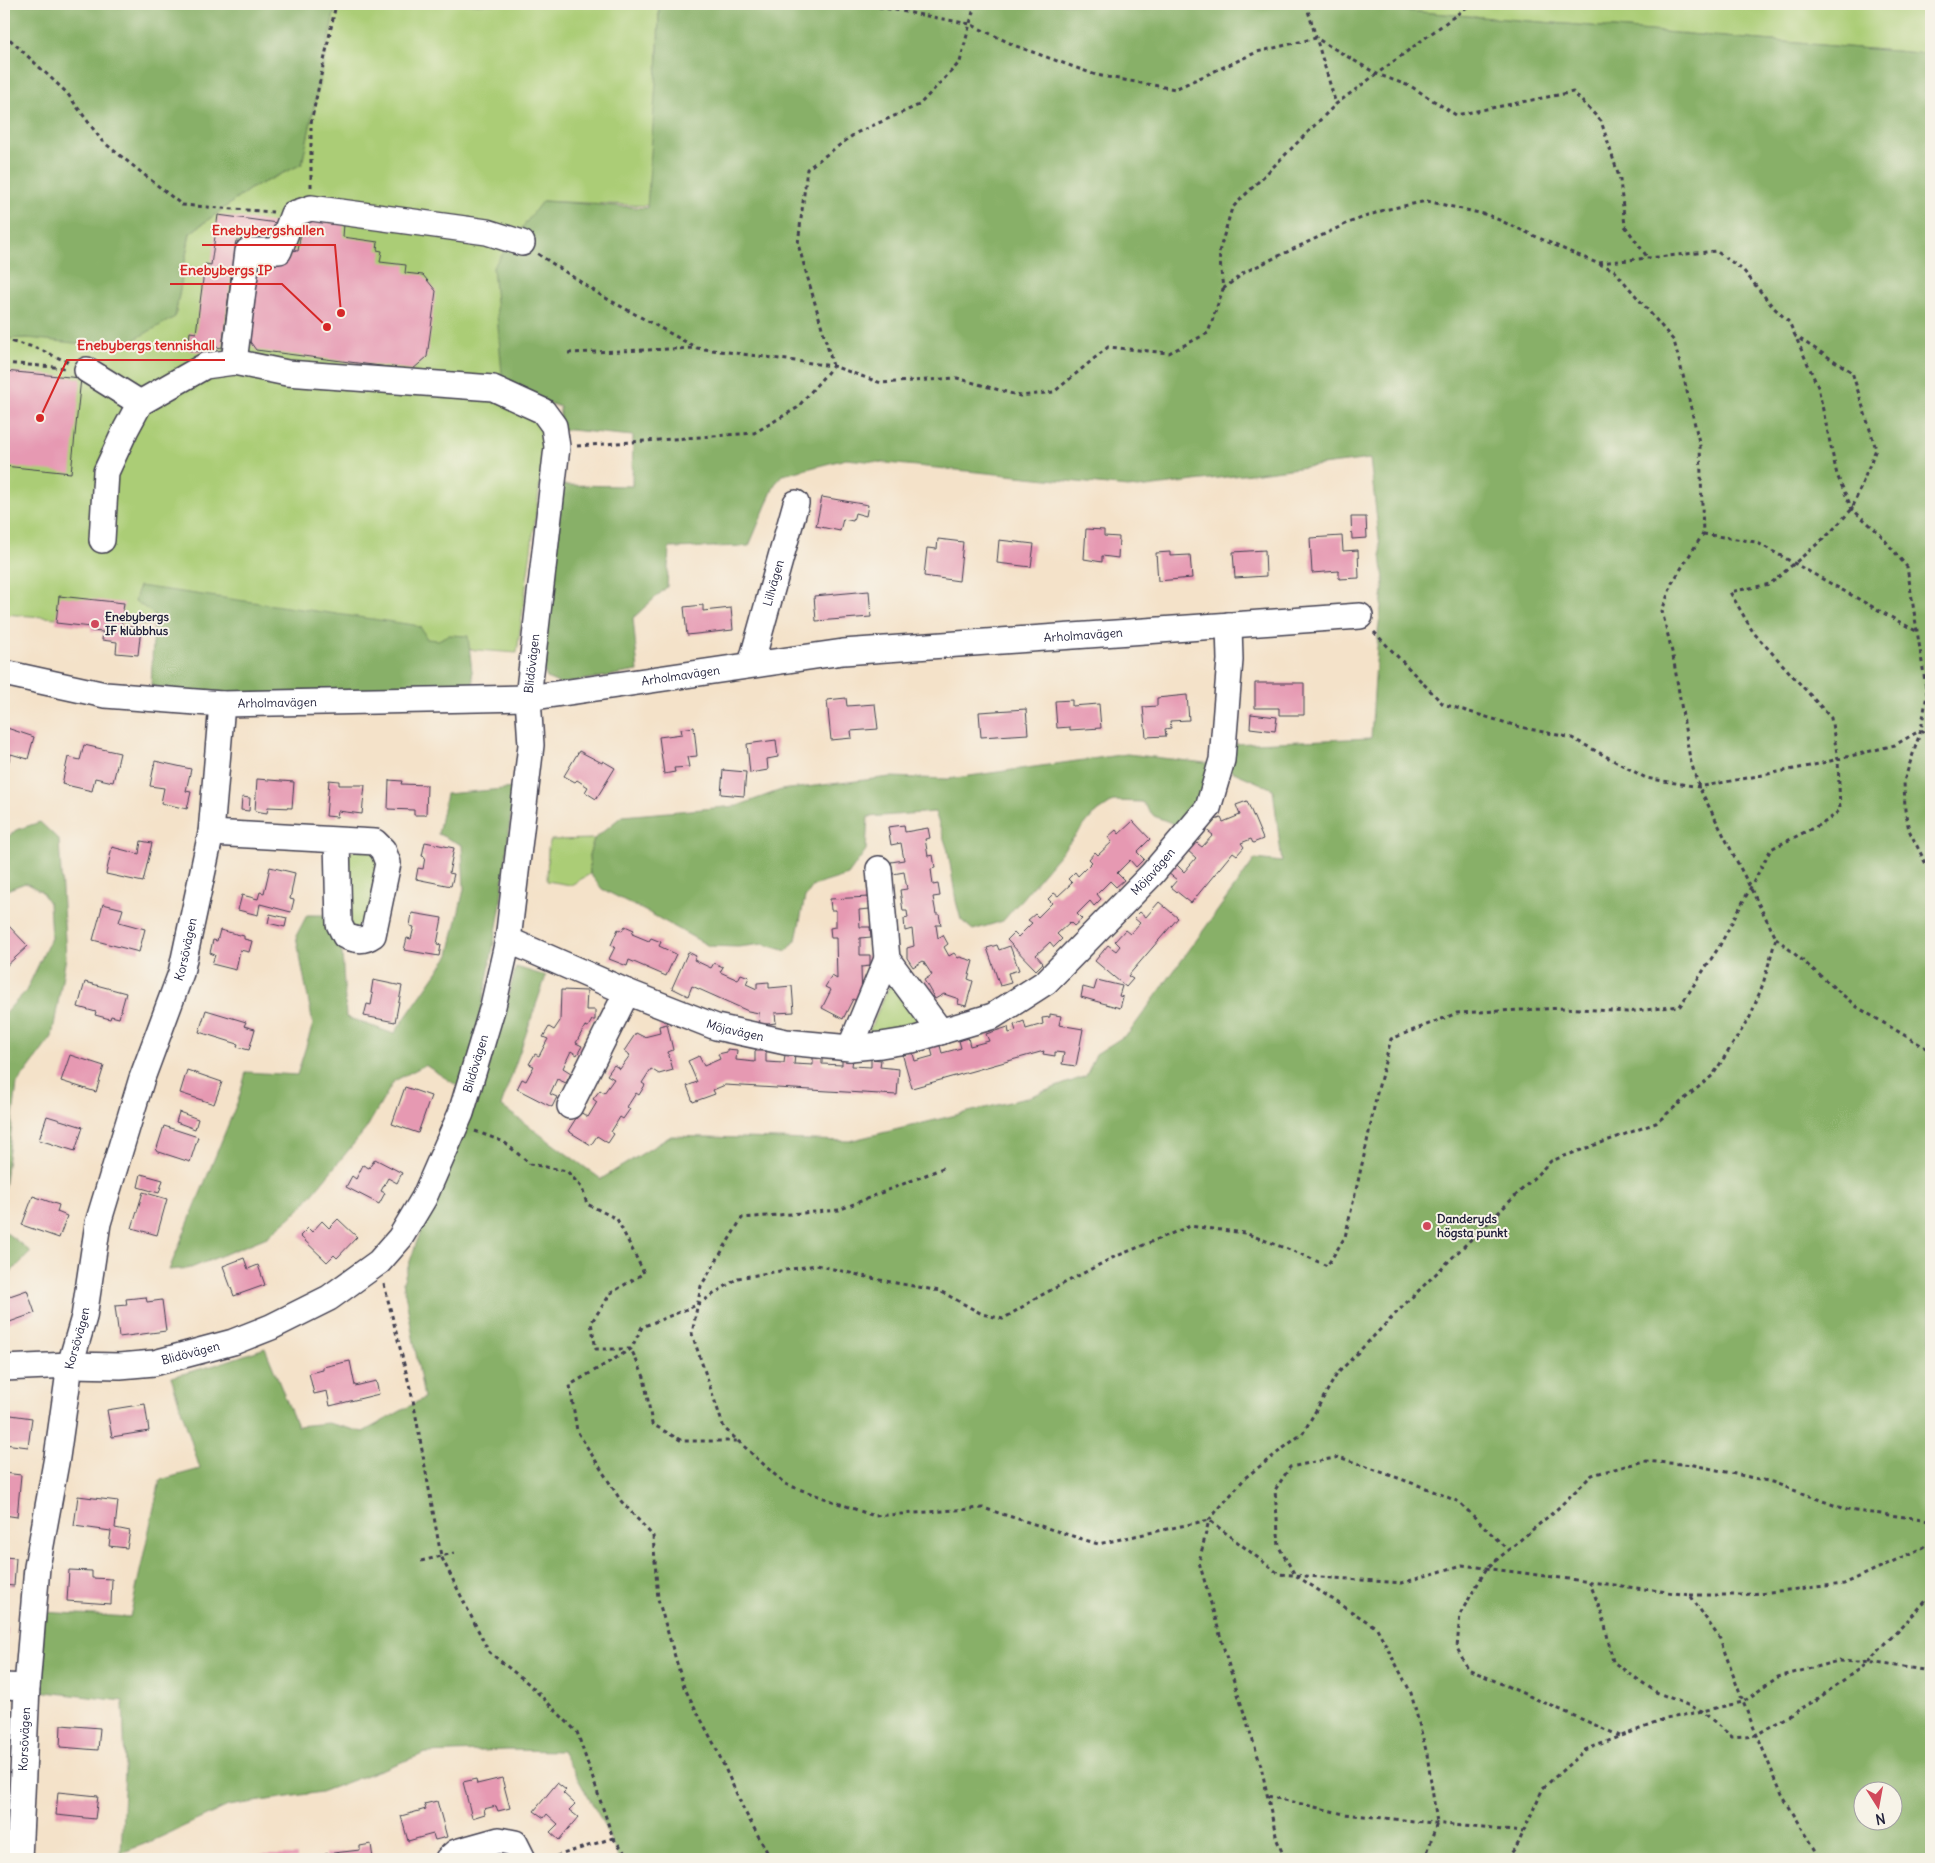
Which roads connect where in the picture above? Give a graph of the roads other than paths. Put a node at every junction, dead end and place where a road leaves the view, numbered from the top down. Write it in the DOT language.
graph roads {
  1 [pos="522,243"];
  2 [pos="234,362"];
  3 [pos="87,370"];
  4 [pos="140,403"];
  5 [pos="796,503"];
  6 [pos="102,540"];
  7 [pos="1360,616"];
  8 [pos="1229,625"];
  9 [pos="751,664"];
  10 [pos="4,673"];
  11 [pos="528,698"];
  12 [pos="222,704"];
  13 [pos="211,833"];
  14 [pos="337,840"];
  15 [pos="879,869"];
  16 [pos="508,940"];
  17 [pos="887,959"];
  18 [pos="627,992"];
  19 [pos="941,1032"];
  20 [pos="850,1048"];
  21 [pos="570,1106"];
  22 [pos="70,1365"];
  23 [pos="4,1368"];
  24 [pos="15,1687"];
  25 [pos="19,1859"];
  26 [pos="448,1859"];
  27 [pos="522,1859"];
  1 -- 2 [label="street"];
  2 -- 4 [label="street, Blidövägen"];
  2 -- 11 [label="street, Blidövägen"];
  3 -- 4 [label="street"];
  4 -- 6 [label="street"];
  5 -- 9 [label="street, Lillvägen"];
  7 -- 8 [label="street, Arholmavägen"];
  8 -- 9 [label="street, Arholmavägen"];
  8 -- 19 [label="street, Möjavägen"];
  9 -- 11 [label="street, Arholmavägen"];
  10 -- 12 [label="street, Arholmavägen"];
  11 -- 12 [label="street, Arholmavägen"];
  11 -- 16 [label="street, Blidövägen"];
  12 -- 13 [label="street, Korsövägen"];
  13 -- 14 [label="street"];
  13 -- 22 [label="street, Korsövägen"];
  15 -- 17 [label="street"];
  16 -- 18 [label="street, Möjavägen"];
  16 -- 22 [label="street, Blidövägen"];
  17 -- 19 [label="street"];
  17 -- 20 [label="street"];
  18 -- 20 [label="street, Möjavägen"];
  18 -- 21 [label="street"];
  19 -- 20 [label="street, Möjavägen"];
  22 -- 23 [label="street, Blidövägen"];
  22 -- 24 [label="street, Korsövägen"];
  24 -- 25 [label="street, Korsövägen"];
  26 -- 27 [label="street"];
}
